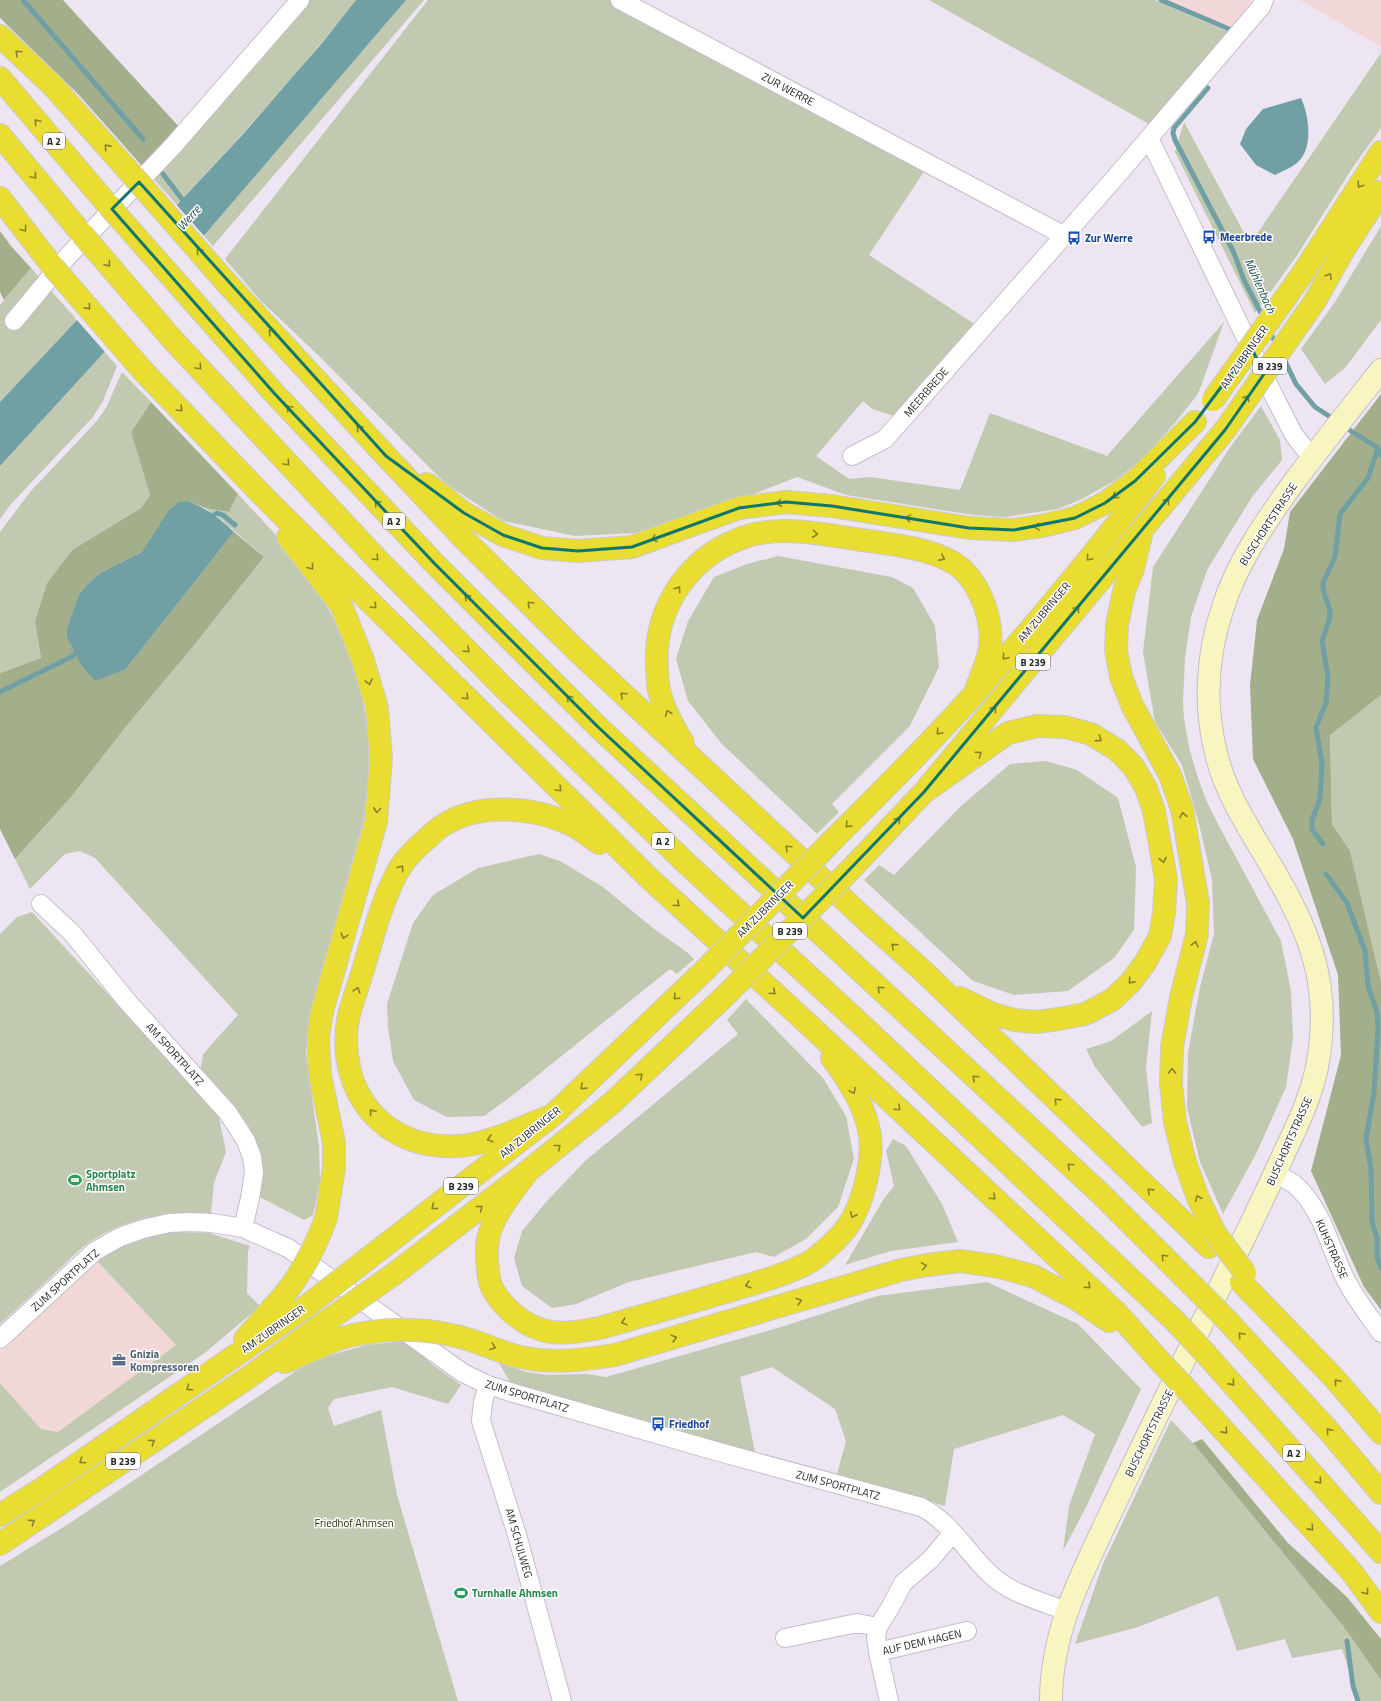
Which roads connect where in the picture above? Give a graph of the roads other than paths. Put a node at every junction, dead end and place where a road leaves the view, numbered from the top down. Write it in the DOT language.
graph roads {
  1 [pos="300,0"];
  2 [pos="620,0"];
  3 [pos="1264,0"];
  4 [pos="0,36"];
  5 [pos="0,78"];
  6 [pos="0,135"];
  7 [pos="1149,138"];
  8 [pos="1381,152"];
  9 [pos="1381,192"];
  10 [pos="0,198"];
  11 [pos="1063,235"];
  12 [pos="14,321"];
  13 [pos="1381,370"];
  14 [pos="1195,422"];
  15 [pos="386,456"];
  16 [pos="852,456"];
  17 [pos="1312,458"];
  18 [pos="267,500"];
  19 [pos="1142,531"];
  20 [pos="975,693"];
  21 [pos="692,760"];
  22 [pos="924,792"];
  23 [pos="649,878"];
  24 [pos="40,904"];
  25 [pos="923,971"];
  26 [pos="808,1024"];
  27 [pos="553,1115"];
  28 [pos="528,1171"];
  29 [pos="1276,1173"];
  30 [pos="242,1228"];
  31 [pos="1212,1240"];
  32 [pos="1381,1333"];
  33 [pos="0,1339"];
  34 [pos="1157,1358"];
  35 [pos="221,1366"];
  36 [pos="246,1379"];
  37 [pos="488,1385"];
  38 [pos="1381,1433"];
  39 [pos="1381,1493"];
  40 [pos="0,1515"];
  41 [pos="952,1534"];
  42 [pos="0,1544"];
  43 [pos="1381,1552"];
  44 [pos="1066,1611"];
  45 [pos="1381,1612"];
  46 [pos="878,1627"];
  47 [pos="967,1632"];
  48 [pos="785,1638"];
  49 [pos="878,1652"];
  50 [pos="562,1701"];
  51 [pos="889,1701"];
  52 [pos="1051,1701"];
  1 -- 12 [label="street"];
  2 -- 11 [label="street, ZUR WERRE"];
  3 -- 7 [label="street, MEERBREDE"];
  15 -- 4 [label="highway, one-way, bridge"];
  39 -- 5 [label="highway, A 2, one-way, bridge"];
  6 -- 43 [label="highway, A 2, one-way, bridge"];
  7 -- 11 [label="street, MEERBREDE"];
  7 -- 17 [label="street"];
  8 -- 14 [label="highway, AM ZUBRINGER / B 239, one-way, bridge"];
  19 -- 9 [label="highway, B 239, one-way, bridge"];
  10 -- 18 [label="highway, one-way, bridge"];
  11 -- 16 [label="street, MEERBREDE"];
  13 -- 17 [label="main road, BUSCHORTSTRASSE"];
  14 -- 15 [label="highway, one-way"];
  14 -- 20 [label="highway, AM ZUBRINGER / B 239, one-way"];
  21 -- 15 [label="highway, one-way"];
  17 -- 29 [label="main road, BUSCHORTSTRASSE"];
  18 -- 23 [label="highway, one-way"];
  18 -- 35 [label="highway, one-way, bridge"];
  22 -- 19 [label="highway, B 239, one-way"];
  31 -- 19 [label="highway, one-way"];
  21 -- 20 [label="highway, one-way"];
  20 -- 27 [label="highway, AM ZUBRINGER / B 239, one-way, bridge"];
  25 -- 21 [label="highway, one-way"];
  22 -- 25 [label="highway, one-way"];
  28 -- 22 [label="highway, B 239, one-way, bridge"];
  23 -- 26 [label="highway, one-way"];
  27 -- 23 [label="highway, one-way"];
  24 -- 30 [label="street, AM SPORTPLATZ"];
  31 -- 25 [label="highway, one-way"];
  26 -- 28 [label="highway, one-way"];
  26 -- 34 [label="highway, one-way"];
  27 -- 35 [label="highway, AM ZUBRINGER / B 239, one-way, bridge"];
  36 -- 28 [label="highway, B 239, one-way, bridge"];
  29 -- 32 [label="street, KUHSTRASSE"];
  29 -- 44 [label="main road, BUSCHORTSTRASSE"];
  30 -- 33 [label="street, ZUM SPORTPLATZ"];
  30 -- 37 [label="street, ZUM SPORTPLATZ"];
  38 -- 31 [label="highway, one-way, bridge"];
  36 -- 34 [label="highway, one-way, bridge"];
  34 -- 45 [label="highway, one-way, bridge"];
  35 -- 40 [label="highway, AM ZUBRINGER / B 239, one-way"];
  42 -- 36 [label="highway, B 239, one-way"];
  37 -- 41 [label="street, ZUM SPORTPLATZ"];
  37 -- 50 [label="street, AM SCHULWEG"];
  41 -- 44 [label="street, ZUM SPORTPLATZ"];
  41 -- 46 [label="street"];
  44 -- 52 [label="main road, BUSCHORTSTRASSE"];
  46 -- 48 [label="street"];
  46 -- 49 [label="street, AUF DEM HAGEN"];
  47 -- 49 [label="street, AUF DEM HAGEN"];
  49 -- 51 [label="street, AUF DEM HAGEN"];
}
